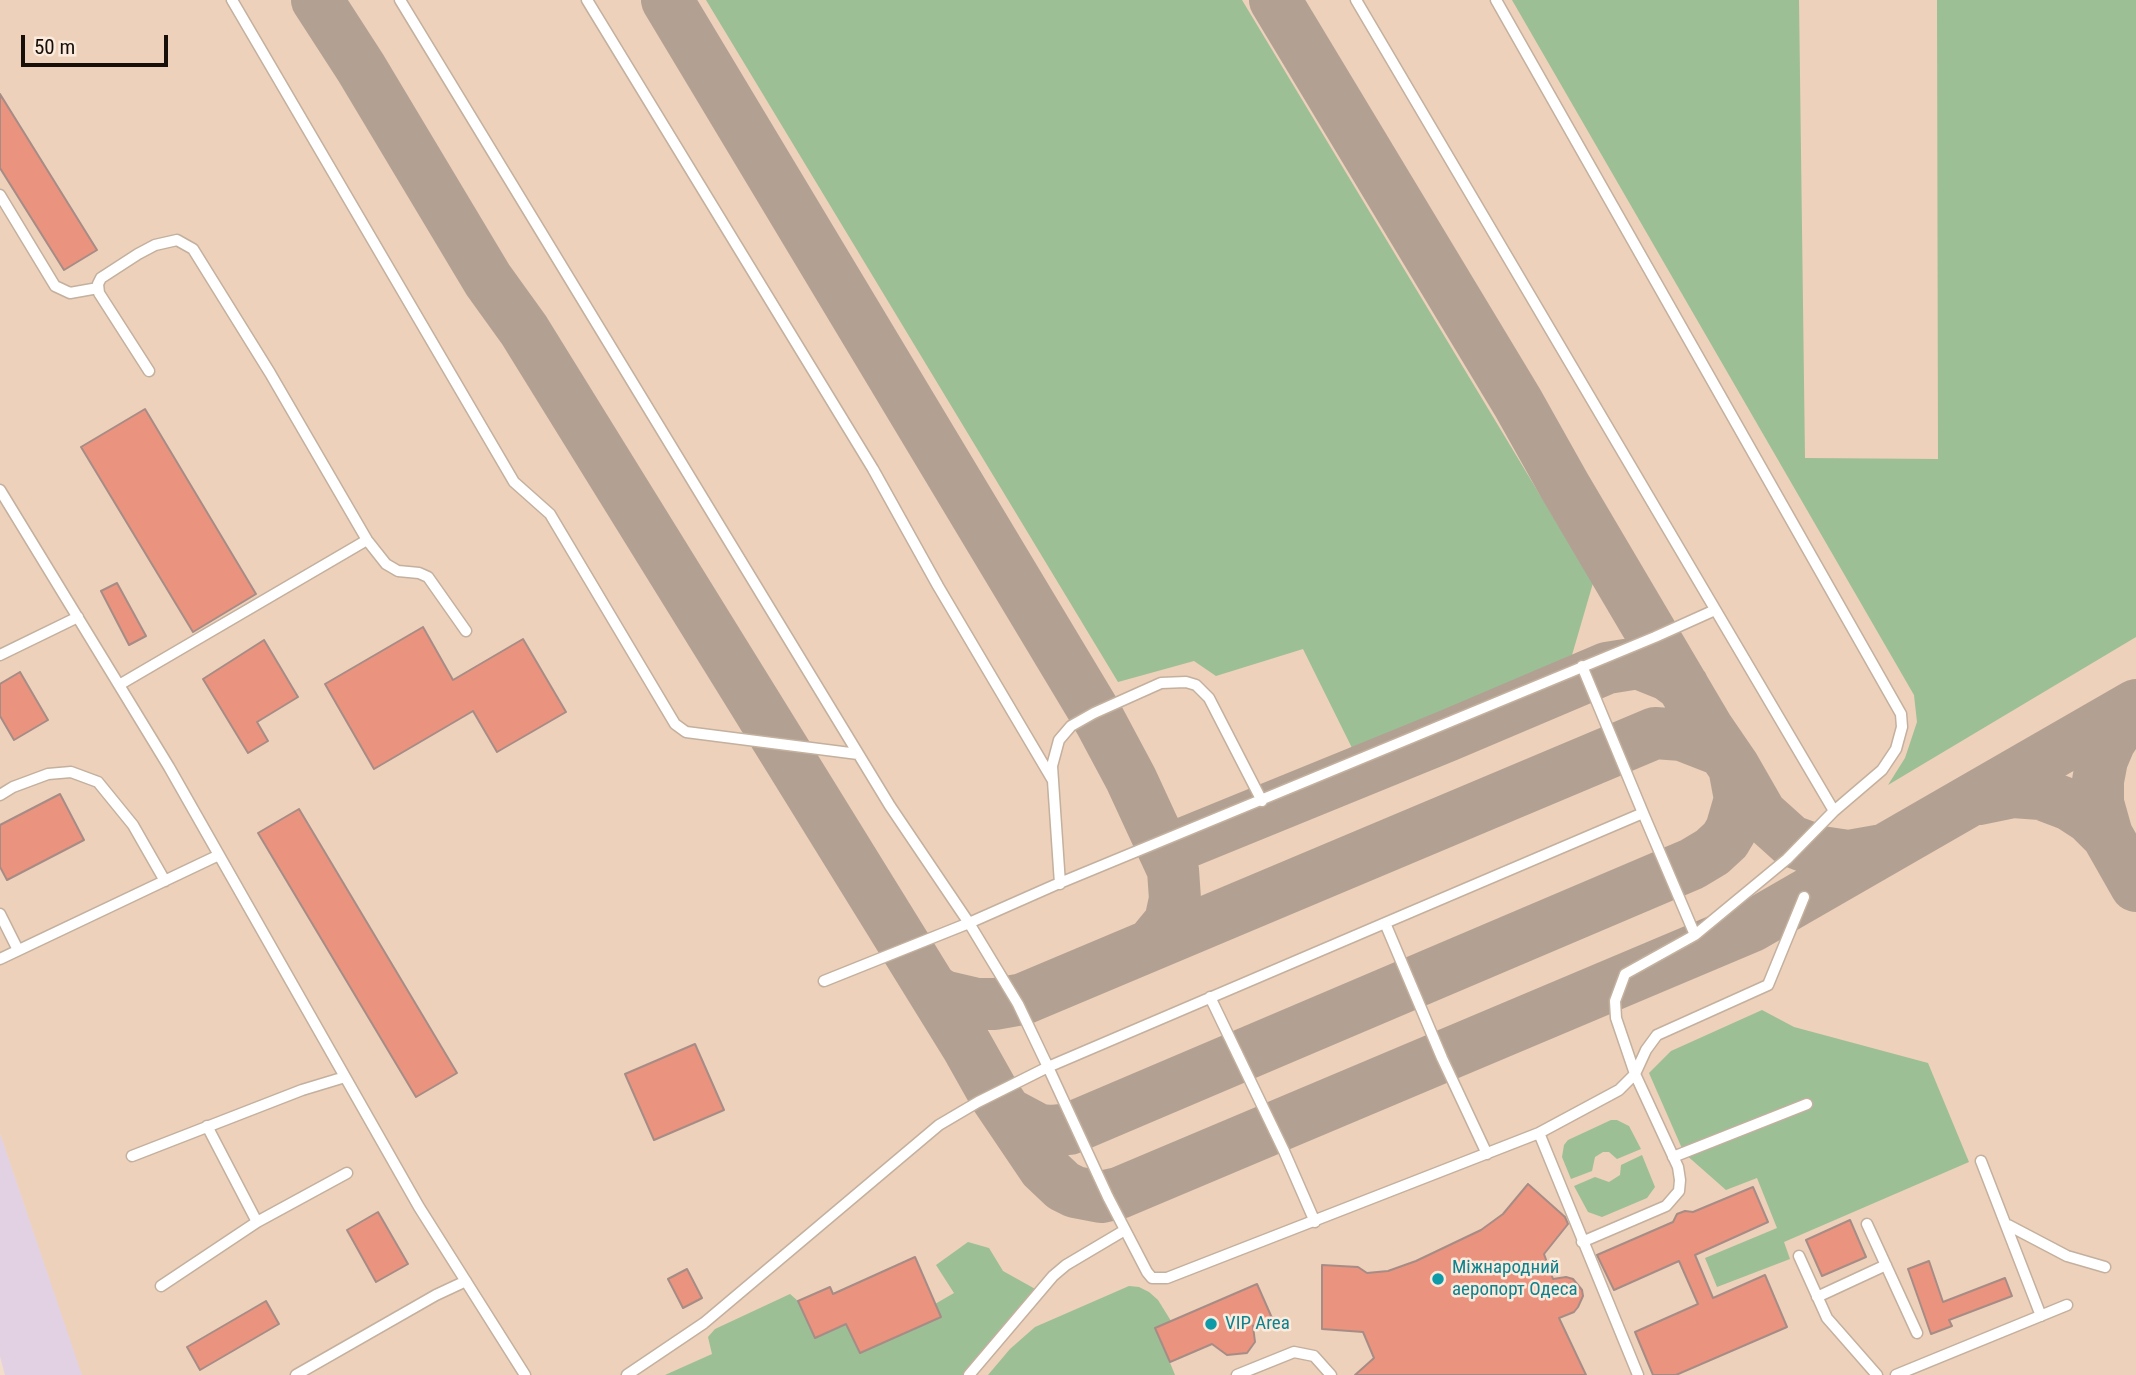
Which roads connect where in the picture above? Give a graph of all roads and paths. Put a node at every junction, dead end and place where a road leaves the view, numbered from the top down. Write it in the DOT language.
graph roads {
  1 [pos="232,0"];
  2 [pos="400,0"];
  3 [pos="587,0"];
  4 [pos="1356,0"];
  5 [pos="1496,0"];
  6 [pos="0,195"];
  7 [pos="98,288"];
  8 [pos="149,371"];
  9 [pos="0,490"];
  10 [pos="367,540"];
  11 [pos="1715,610"];
  12 [pos="78,617"];
  13 [pos="466,631"];
  14 [pos="0,655"];
  15 [pos="1582,666"];
  16 [pos="119,685"];
  17 [pos="858,754"];
  18 [pos="1052,779"];
  19 [pos="0,795"];
  20 [pos="1262,801"];
  21 [pos="1834,811"];
  22 [pos="1643,813"];
  23 [pos="219,855"];
  24 [pos="165,881"];
  25 [pos="1060,884"];
  26 [pos="1804,897"];
  27 [pos="0,914"];
  28 [pos="969,923"];
  29 [pos="1385,923"];
  30 [pos="1695,935"];
  31 [pos="18,950"];
  32 [pos="0,959"];
  33 [pos="824,981"];
  34 [pos="1210,997"];
  35 [pos="1048,1067"];
  36 [pos="1635,1074"];
  37 [pos="345,1077"];
  38 [pos="1807,1104"];
  39 [pos="207,1126"];
  40 [pos="1539,1133"];
  41 [pos="1487,1154"];
  42 [pos="132,1156"];
  43 [pos="1673,1157"];
  44 [pos="1981,1161"];
  45 [pos="347,1174"];
  46 [pos="257,1222"];
  47 [pos="1315,1222"];
  48 [pos="1867,1224"];
  49 [pos="2008,1225"];
  50 [pos="1125,1230"];
  51 [pos="1582,1242"];
  52 [pos="1799,1256"];
  53 [pos="1886,1265"];
  54 [pos="2105,1267"];
  55 [pos="466,1281"];
  56 [pos="161,1286"];
  57 [pos="1817,1297"];
  58 [pos="2067,1305"];
  59 [pos="2042,1315"];
  60 [pos="1917,1333"];
  61 [pos="296,1375"];
  62 [pos="525,1375"];
  63 [pos="627,1375"];
  64 [pos="969,1375"];
  65 [pos="1237,1375"];
  66 [pos="1331,1375"];
  67 [pos="1638,1375"];
  68 [pos="1877,1375"];
  69 [pos="1896,1375"];
  1 -- 17 [label="lane"];
  2 -- 17 [label="lane"];
  3 -- 18 [label="lane"];
  4 -- 11 [label="lane"];
  5 -- 21 [label="lane"];
  6 -- 7 [label="lane"];
  7 -- 8 [label="lane"];
  7 -- 10 [label="lane"];
  9 -- 12 [label="lane"];
  10 -- 13 [label="lane"];
  10 -- 16 [label="lane"];
  11 -- 15 [label="lane"];
  11 -- 21 [label="lane"];
  12 -- 14 [label="lane"];
  12 -- 16 [label="lane"];
  15 -- 20 [label="lane"];
  15 -- 22 [label="lane"];
  16 -- 23 [label="lane"];
  17 -- 28 [label="lane"];
  18 -- 20 [label="lane"];
  18 -- 25 [label="lane"];
  19 -- 24 [label="lane"];
  20 -- 25 [label="lane"];
  21 -- 30 [label="lane"];
  22 -- 29 [label="lane"];
  22 -- 30 [label="lane"];
  23 -- 24 [label="lane"];
  23 -- 37 [label="lane"];
  24 -- 31 [label="lane"];
  25 -- 28 [label="lane"];
  26 -- 36 [label="lane"];
  27 -- 31 [label="lane"];
  28 -- 33 [label="lane"];
  28 -- 35 [label="lane"];
  29 -- 34 [label="lane"];
  29 -- 41 [label="lane"];
  30 -- 36 [label="lane"];
  31 -- 32 [label="lane"];
  34 -- 35 [label="lane"];
  34 -- 47 [label="lane"];
  35 -- 50 [label="lane"];
  35 -- 63 [label="lane"];
  36 -- 40 [label="lane"];
  36 -- 43 [label="lane"];
  37 -- 39 [label="lane"];
  37 -- 55 [label="lane"];
  38 -- 43 [label="lane"];
  39 -- 42 [label="lane"];
  39 -- 46 [label="lane"];
  40 -- 41 [label="lane"];
  40 -- 51 [label="lane"];
  41 -- 47 [label="lane"];
  43 -- 51 [label="lane"];
  44 -- 49 [label="lane"];
  45 -- 46 [label="lane"];
  46 -- 56 [label="lane"];
  47 -- 50 [label="lane"];
  48 -- 53 [label="lane"];
  49 -- 54 [label="lane"];
  49 -- 59 [label="lane"];
  50 -- 64 [label="lane"];
  51 -- 67 [label="lane"];
  52 -- 57 [label="lane"];
  53 -- 57 [label="lane"];
  53 -- 60 [label="lane"];
  55 -- 61 [label="lane"];
  55 -- 62 [label="lane"];
  57 -- 68 [label="lane"];
  58 -- 59 [label="lane"];
  59 -- 69 [label="lane"];
  65 -- 66 [label="lane"];
}
